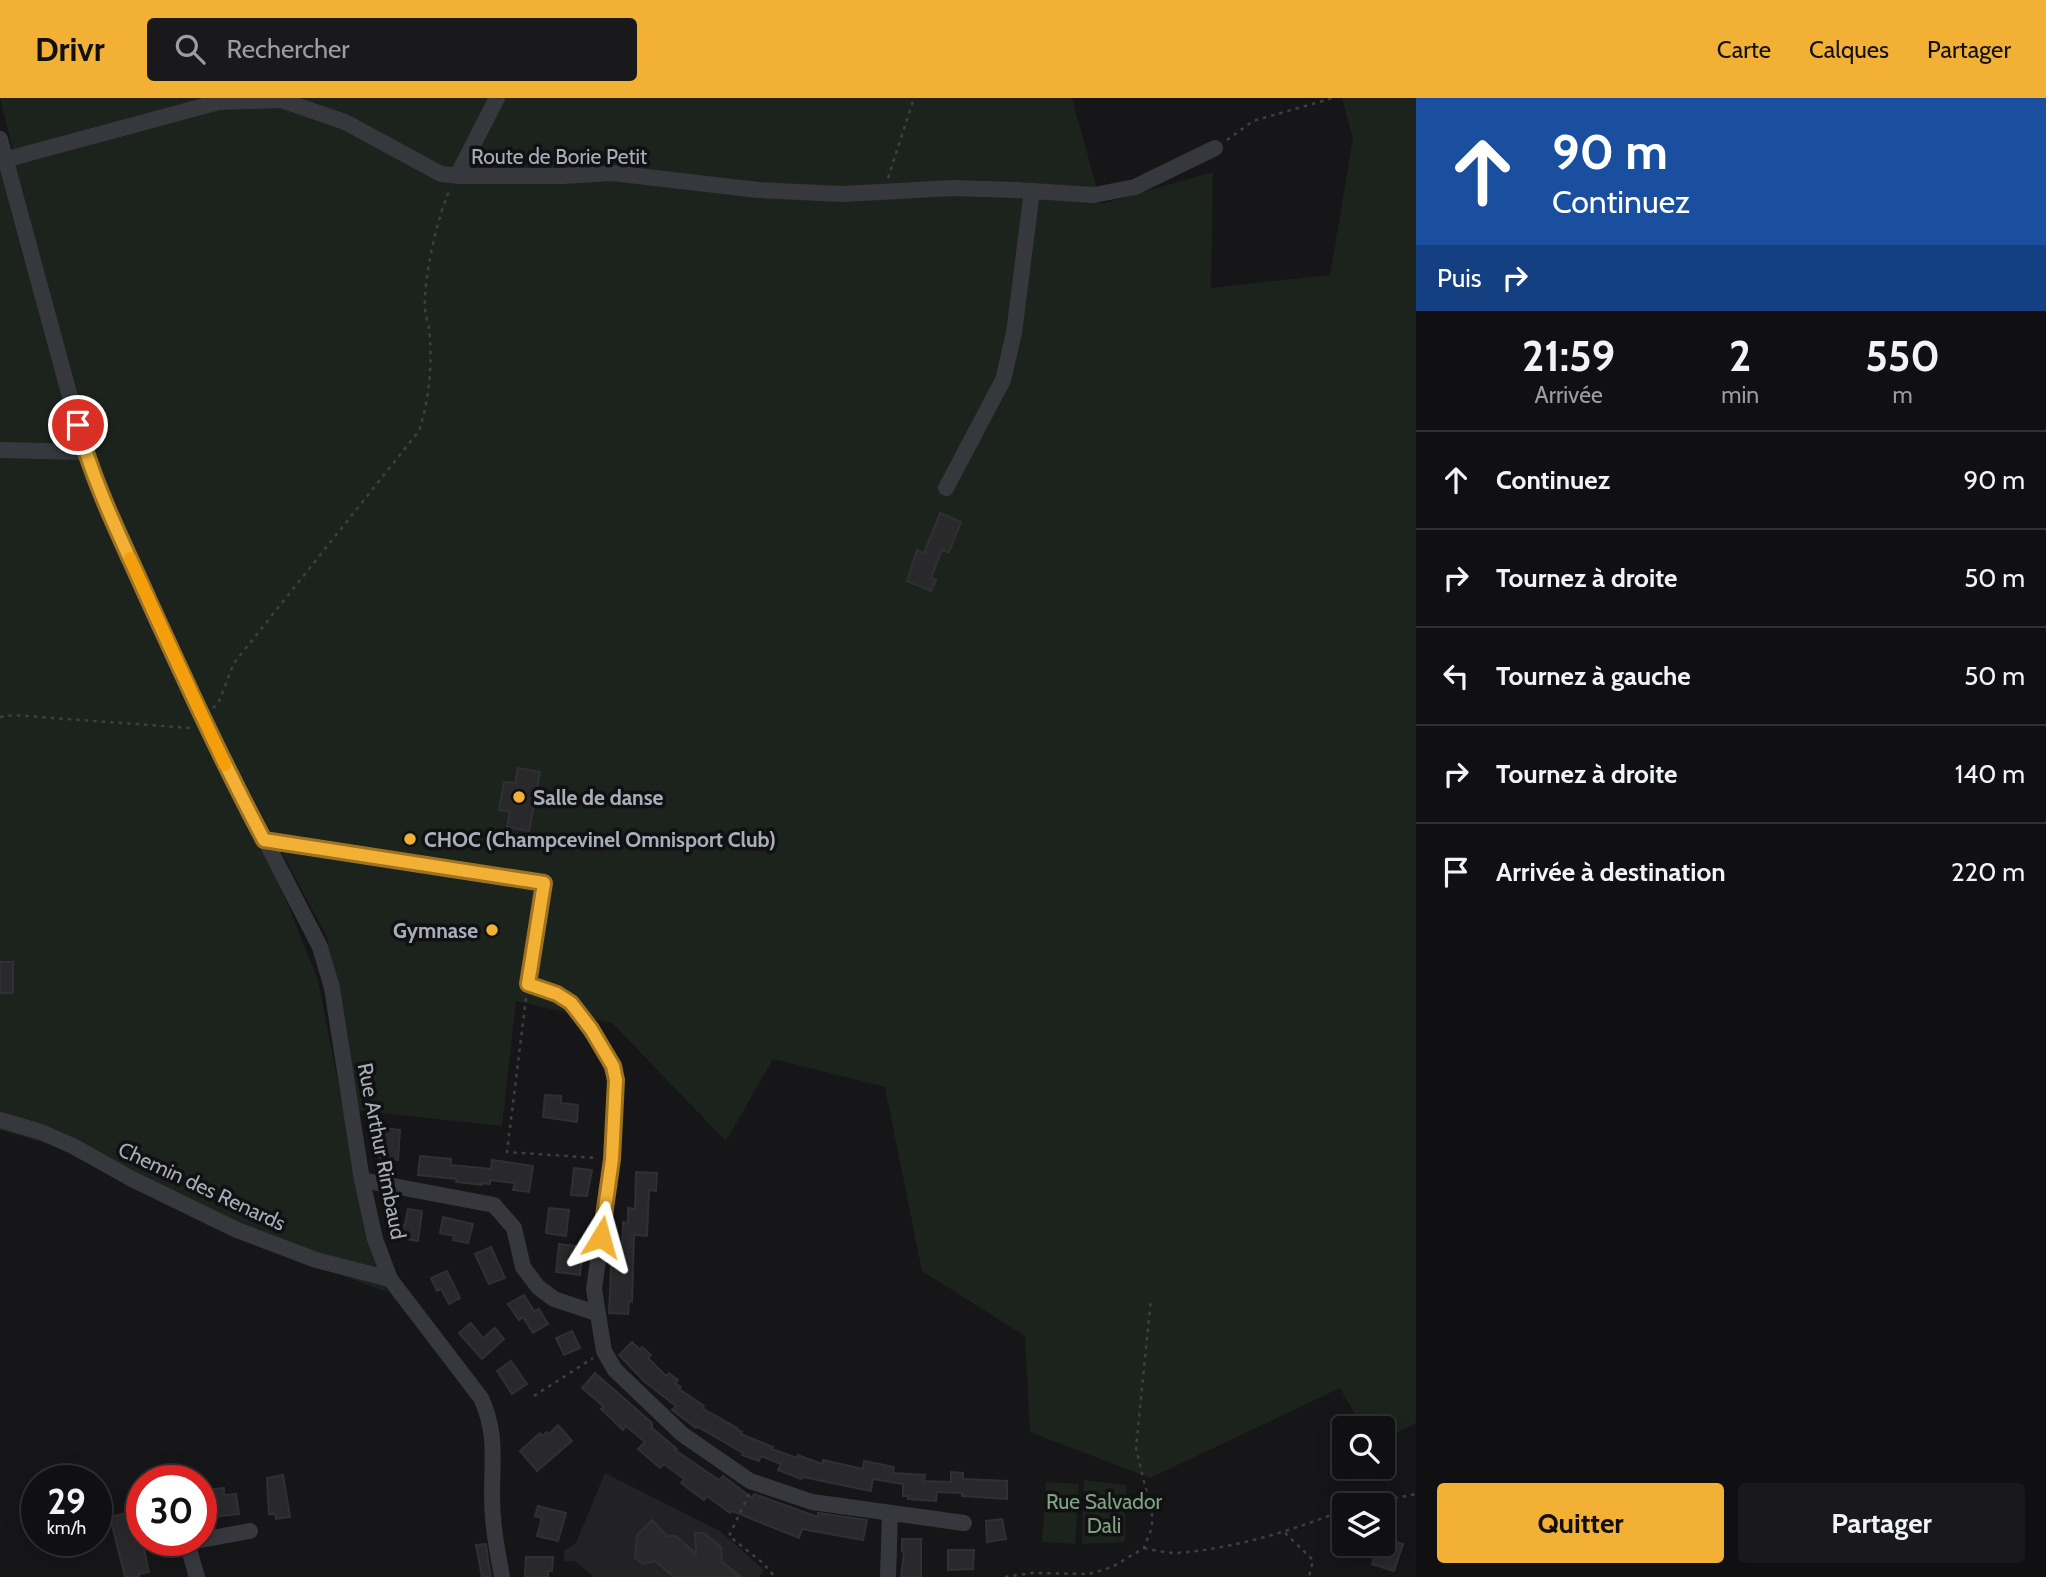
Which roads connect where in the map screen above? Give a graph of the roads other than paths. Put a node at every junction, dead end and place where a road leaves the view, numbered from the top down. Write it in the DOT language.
graph roads {
  1 [pos="496,98"];
  2 [pos="189,104"];
  3 [pos="0,139"];
  4 [pos="1215,148"];
  5 [pos="3,161"];
  6 [pos="457,176"];
  7 [pos="1032,191"];
  8 [pos="0,450"];
  9 [pos="85,452"];
  10 [pos="946,488"];
  11 [pos="264,840"];
  12 [pos="0,1120"];
  13 [pos="362,1180"];
  14 [pos="390,1279"];
  15 [pos="596,1313"];
  16 [pos="890,1514"];
  17 [pos="964,1523"];
  18 [pos="250,1531"];
  19 [pos="217,1537"];
  20 [pos="191,1556"];
  21 [pos="197,1577"];
  22 [pos="502,1577"];
  23 [pos="888,1577"];
  1 -- 6 [label="street"];
  2 -- 5 [label="street, Route de Borie Petit"];
  2 -- 6 [label="street, Route de Borie Petit"];
  3 -- 5 [label="street, Rue Arthur Rimbaud"];
  4 -- 7 [label="street, Route de Borie Petit"];
  5 -- 9 [label="street, Rue Arthur Rimbaud"];
  6 -- 7 [label="street, Route de Borie Petit"];
  7 -- 10 [label="street"];
  8 -- 9 [label="street"];
  9 -- 11 [label="street, Rue Arthur Rimbaud"];
  11 -- 13 [label="street, Rue Arthur Rimbaud"];
  11 -- 15 [label="street"];
  12 -- 14 [label="street, Chemin des Renards"];
  13 -- 14 [label="street, Rue Arthur Rimbaud"];
  13 -- 15 [label="street"];
  14 -- 22 [label="street, Rue Arthur Rimbaud"];
  15 -- 16 [label="street"];
  16 -- 17 [label="street"];
  16 -- 23 [label="street"];
  18 -- 19 [label="street"];
  20 -- 21 [label="street"];
}
